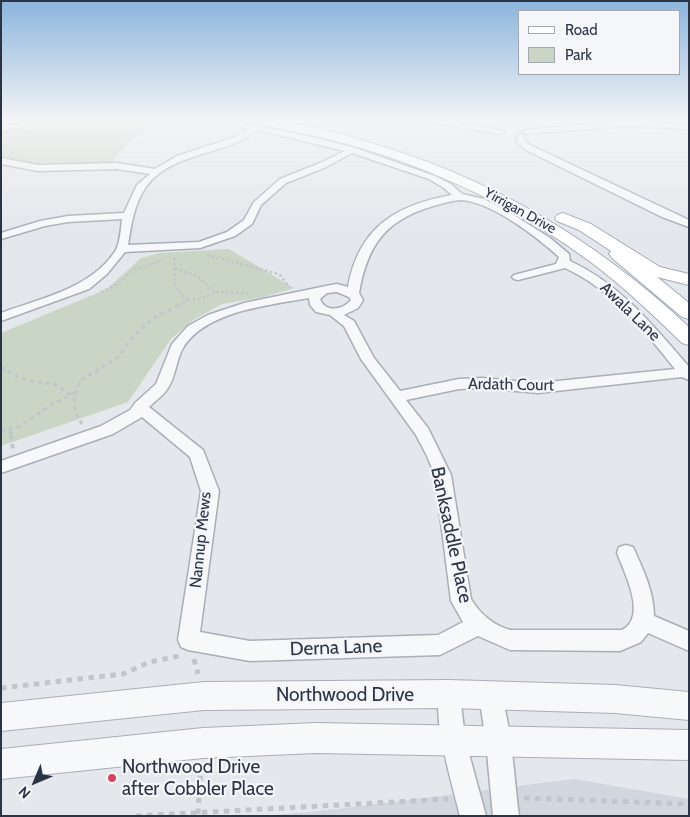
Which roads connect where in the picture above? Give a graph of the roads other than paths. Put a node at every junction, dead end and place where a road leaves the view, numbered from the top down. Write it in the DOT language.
graph roads {
  1 [pos="178,159"];
  2 [pos="334,159"];
  3 [pos="377,159"];
  4 [pos="412,159"];
  5 [pos="437,159"];
  6 [pos="552,159"];
  7 [pos="1,162"];
  8 [pos="19,166"];
  9 [pos="156,172"];
  10 [pos="1,173"];
  11 [pos="459,197"];
  12 [pos="128,216"];
  13 [pos="563,218"];
  14 [pos="689,224"];
  15 [pos="1,236"];
  16 [pos="122,249"];
  17 [pos="564,264"];
  18 [pos="359,269"];
  19 [pos="518,276"];
  20 [pos="689,280"];
  21 [pos="689,285"];
  22 [pos="325,290"];
  23 [pos="353,293"];
  24 [pos="662,294"];
  25 [pos="280,301"];
  26 [pos="316,305"];
  27 [pos="353,307"];
  28 [pos="333,312"];
  29 [pos="689,313"];
  30 [pos="1,317"];
  31 [pos="356,335"];
  32 [pos="689,339"];
  33 [pos="687,374"];
  34 [pos="396,397"];
  35 [pos="140,407"];
  36 [pos="1,467"];
  37 [pos="626,553"];
  38 [pos="643,621"];
  39 [pos="480,624"];
  40 [pos="689,641"];
  41 [pos="186,647"];
  42 [pos="449,694"];
  43 [pos="490,695"];
  44 [pos="689,706"];
  45 [pos="1,716"];
  46 [pos="453,739"];
  47 [pos="498,742"];
  48 [pos="689,745"];
  49 [pos="1,764"];
  50 [pos="471,807"];
  51 [pos="504,807"];
  1 -- 9 [label="street"];
  2 -- 16 [label="street"];
  3 -- 11 [label="street"];
  4 -- 24 [label="main road, Yirrigan Drive"];
  5 -- 13 [label="main road, Yirrigan Drive"];
  6 -- 14 [label="street"];
  7 -- 8 [label="street"];
  8 -- 9 [label="street"];
  8 -- 10 [label="street"];
  9 -- 12 [label="street"];
  11 -- 17 [label="street"];
  11 -- 18 [label="street"];
  12 -- 15 [label="street"];
  12 -- 16 [label="street"];
  13 -- 20 [label="main road"];
  13 -- 24 [label="main road, Yirrigan Drive"];
  16 -- 30 [label="street"];
  17 -- 19 [label="street"];
  17 -- 33 [label="street, Awala Lane"];
  18 -- 22 [label="street"];
  18 -- 23 [label="street"];
  21 -- 24 [label="main road"];
  22 -- 23 [label="street"];
  22 -- 25 [label="street"];
  22 -- 26 [label="street"];
  23 -- 27 [label="street, Banksaddle Place"];
  24 -- 29 [label="main road, Yirrigan Drive"];
  24 -- 32 [label="main road, Yirrigan Drive"];
  25 -- 26 [label="street, Banksaddle Place"];
  25 -- 35 [label="street"];
  26 -- 28 [label="street, Banksaddle Place"];
  27 -- 28 [label="street"];
  27 -- 31 [label="street, Banksaddle Place"];
  28 -- 31 [label="street, Banksaddle Place"];
  31 -- 34 [label="street, Banksaddle Place"];
  33 -- 34 [label="street, Ardath Court"];
  34 -- 39 [label="street, Banksaddle Place"];
  35 -- 36 [label="street"];
  35 -- 41 [label="street, Nannup Mews"];
  37 -- 38 [label="street"];
  38 -- 39 [label="street, Banksaddle Place"];
  38 -- 40 [label="street"];
  39 -- 41 [label="street, Derna Lane"];
  42 -- 43 [label="street, Northwood Drive"];
  42 -- 45 [label="street, Northwood Drive"];
  42 -- 46 [label="street"];
  43 -- 44 [label="street, Northwood Drive"];
  43 -- 47 [label="street"];
  46 -- 47 [label="street"];
  46 -- 49 [label="street"];
  46 -- 50 [label="street"];
  47 -- 48 [label="street"];
  47 -- 51 [label="street"];
}
